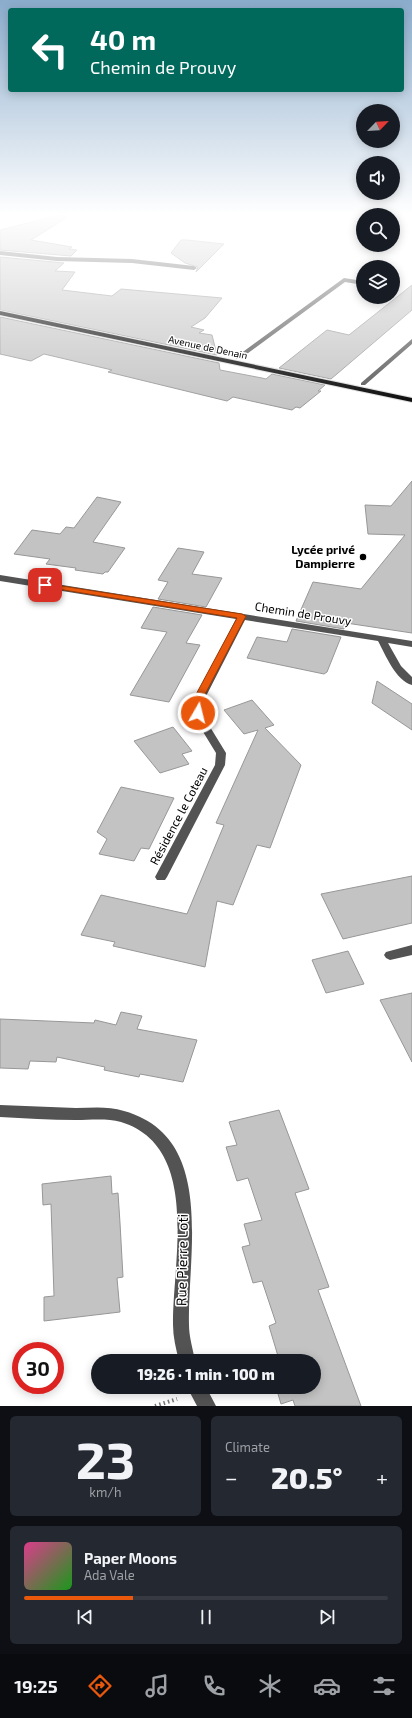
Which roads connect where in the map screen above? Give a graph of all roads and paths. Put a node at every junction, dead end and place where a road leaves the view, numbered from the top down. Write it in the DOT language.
graph roads {
  1 [pos="343,281"];
  2 [pos="0,308"];
  3 [pos="0,313"];
  4 [pos="412,341"];
  5 [pos="238,358"];
  6 [pos="363,384"];
  7 [pos="412,394"];
  8 [pos="412,400"];
  9 [pos="0,578"];
  10 [pos="242,616"];
  11 [pos="381,639"];
  12 [pos="412,644"];
  13 [pos="412,682"];
  14 [pos="161,877"];
  15 [pos="412,950"];
  16 [pos="390,955"];
  17 [pos="0,1111"];
  18 [pos="186,1354"];
  19 [pos="200,1394"];
  20 [pos="207,1406"];
  1 -- 5 [label="street"];
  2 -- 5 [label="main road, Avenue de Denain"];
  3 -- 8 [label="main road, Avenue de Denain"];
  4 -- 6 [label="street"];
  5 -- 6 [label="main road, Avenue de Denain"];
  6 -- 7 [label="main road, Avenue de Denain"];
  9 -- 10 [label="street, Chemin de Prouvy"];
  10 -- 11 [label="street, Chemin de Prouvy"];
  10 -- 14 [label="street, Résidence le Coteau"];
  11 -- 12 [label="street, Chemin de Prouvy"];
  11 -- 13 [label="street"];
  15 -- 16 [label="street"];
  17 -- 18 [label="street, Rue Pierre Loti"];
  19 -- 20 [label="street"];
}
